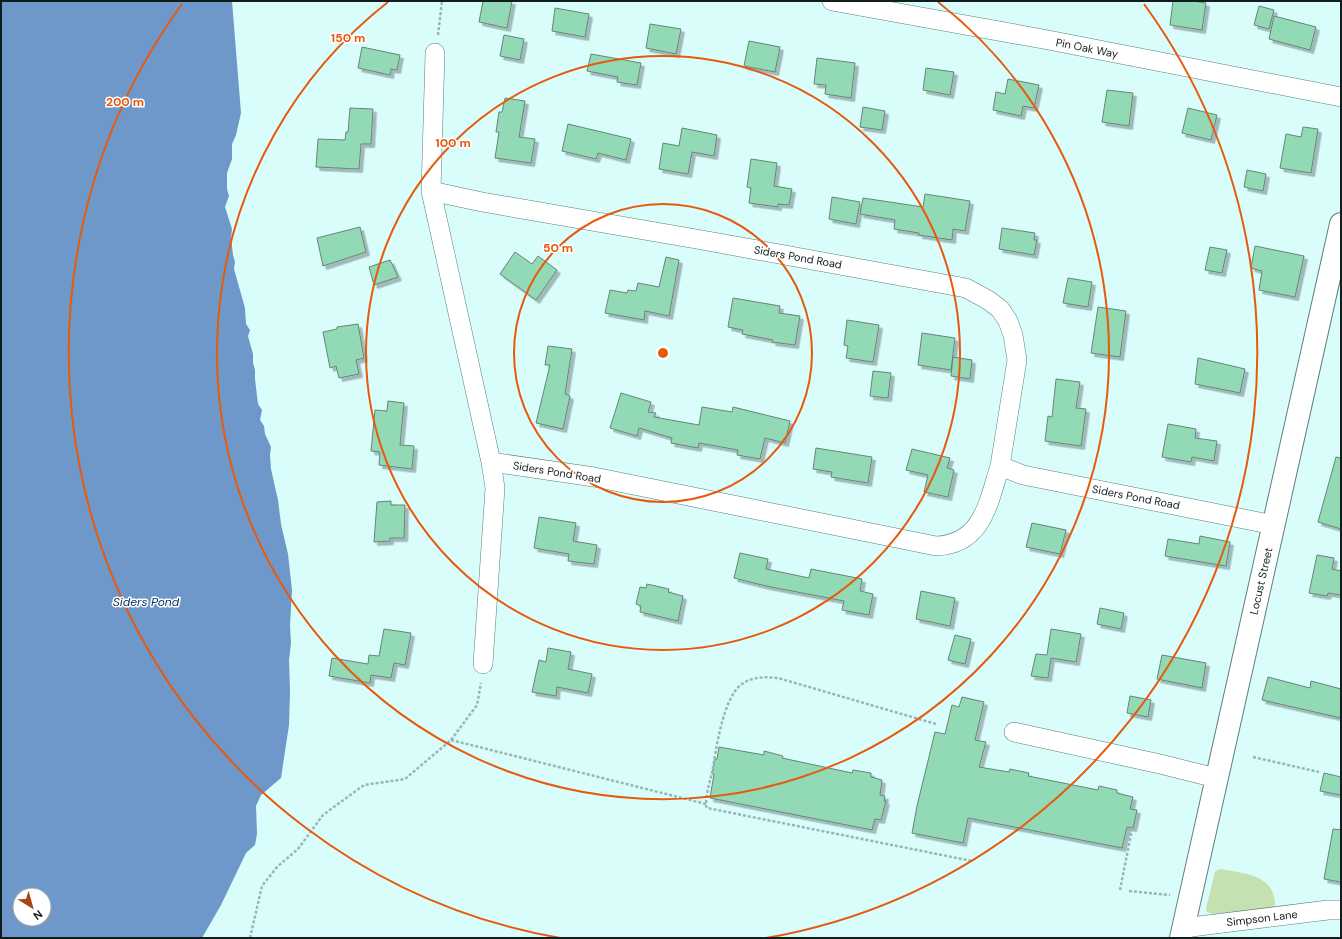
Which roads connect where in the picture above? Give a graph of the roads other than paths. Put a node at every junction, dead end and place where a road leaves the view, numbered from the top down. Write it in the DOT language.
graph roads {
  1 [pos="832,1"];
  2 [pos="435,53"];
  3 [pos="1341,97"];
  4 [pos="431,191"];
  5 [pos="1341,224"];
  6 [pos="491,462"];
  7 [pos="1000,466"];
  8 [pos="1274,525"];
  9 [pos="483,664"];
  10 [pos="1014,732"];
  11 [pos="1216,778"];
  12 [pos="1341,910"];
  13 [pos="1182,933"];
  1 -- 3 [label="street, Pin Oak Way"];
  2 -- 4 [label="street"];
  4 -- 6 [label="street"];
  4 -- 7 [label="street, Siders Pond Road"];
  5 -- 8 [label="highway, Locust Street"];
  6 -- 7 [label="street, Siders Pond Road"];
  6 -- 9 [label="street"];
  7 -- 8 [label="street, Siders Pond Road"];
  8 -- 11 [label="highway, Locust Street"];
  10 -- 11 [label="street"];
  11 -- 13 [label="highway, Locust Street"];
  12 -- 13 [label="street, Simpson Lane"];
}
